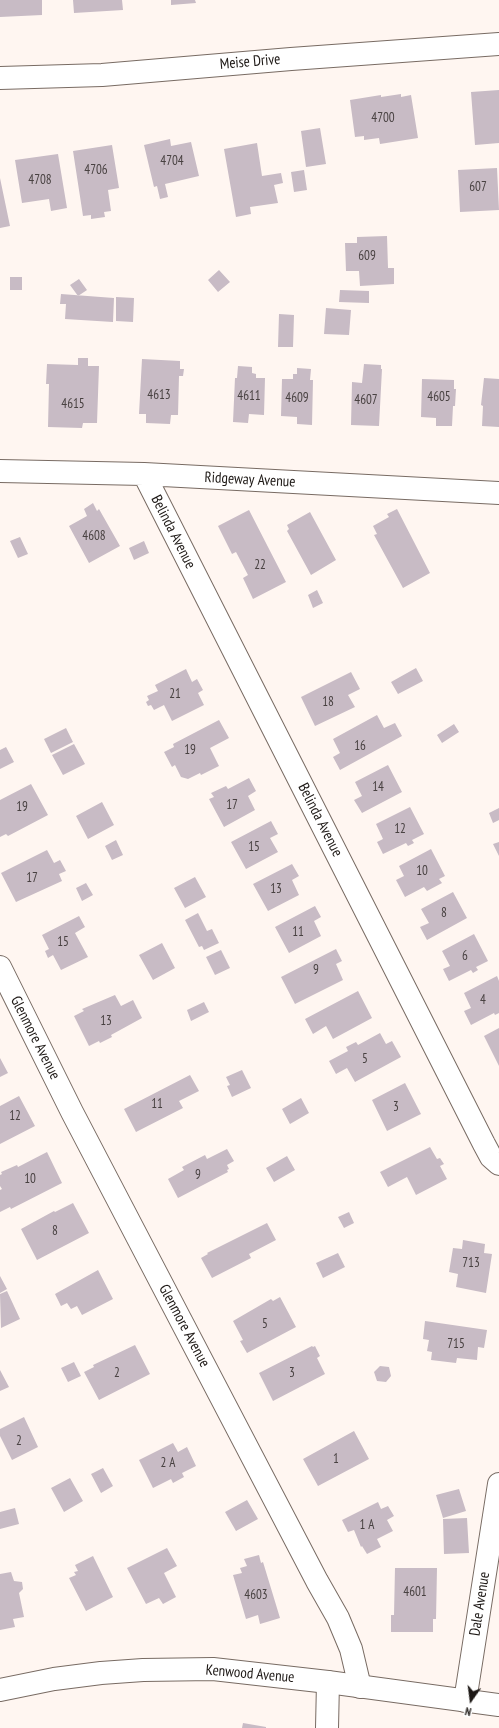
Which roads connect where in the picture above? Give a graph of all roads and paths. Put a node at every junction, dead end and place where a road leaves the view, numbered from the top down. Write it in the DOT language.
graph roads {
  1 [pos="499,44"];
  2 [pos="0,78"];
  3 [pos="0,471"];
  4 [pos="144,474"];
  5 [pos="499,493"];
  6 [pos="0,967"];
  7 [pos="499,1164"];
  8 [pos="499,1484"];
  9 [pos="328,1682"];
  10 [pos="360,1687"];
  11 [pos="0,1690"];
  12 [pos="465,1701"];
  13 [pos="499,1705"];
  14 [pos="327,1728"];
  1 -- 2 [label="street, Meise Drive"];
  3 -- 4 [label="street, Ridgeway Avenue"];
  4 -- 5 [label="street, Ridgeway Avenue"];
  4 -- 7 [label="street, Belinda Avenue"];
  6 -- 10 [label="street, Glenmore Avenue"];
  8 -- 12 [label="street, Dale Avenue"];
  9 -- 10 [label="street, Kenwood Avenue"];
  9 -- 11 [label="street, Kenwood Avenue"];
  9 -- 14 [label="street"];
  10 -- 12 [label="street, Kenwood Avenue"];
  12 -- 13 [label="street, Kenwood Avenue"];
}
